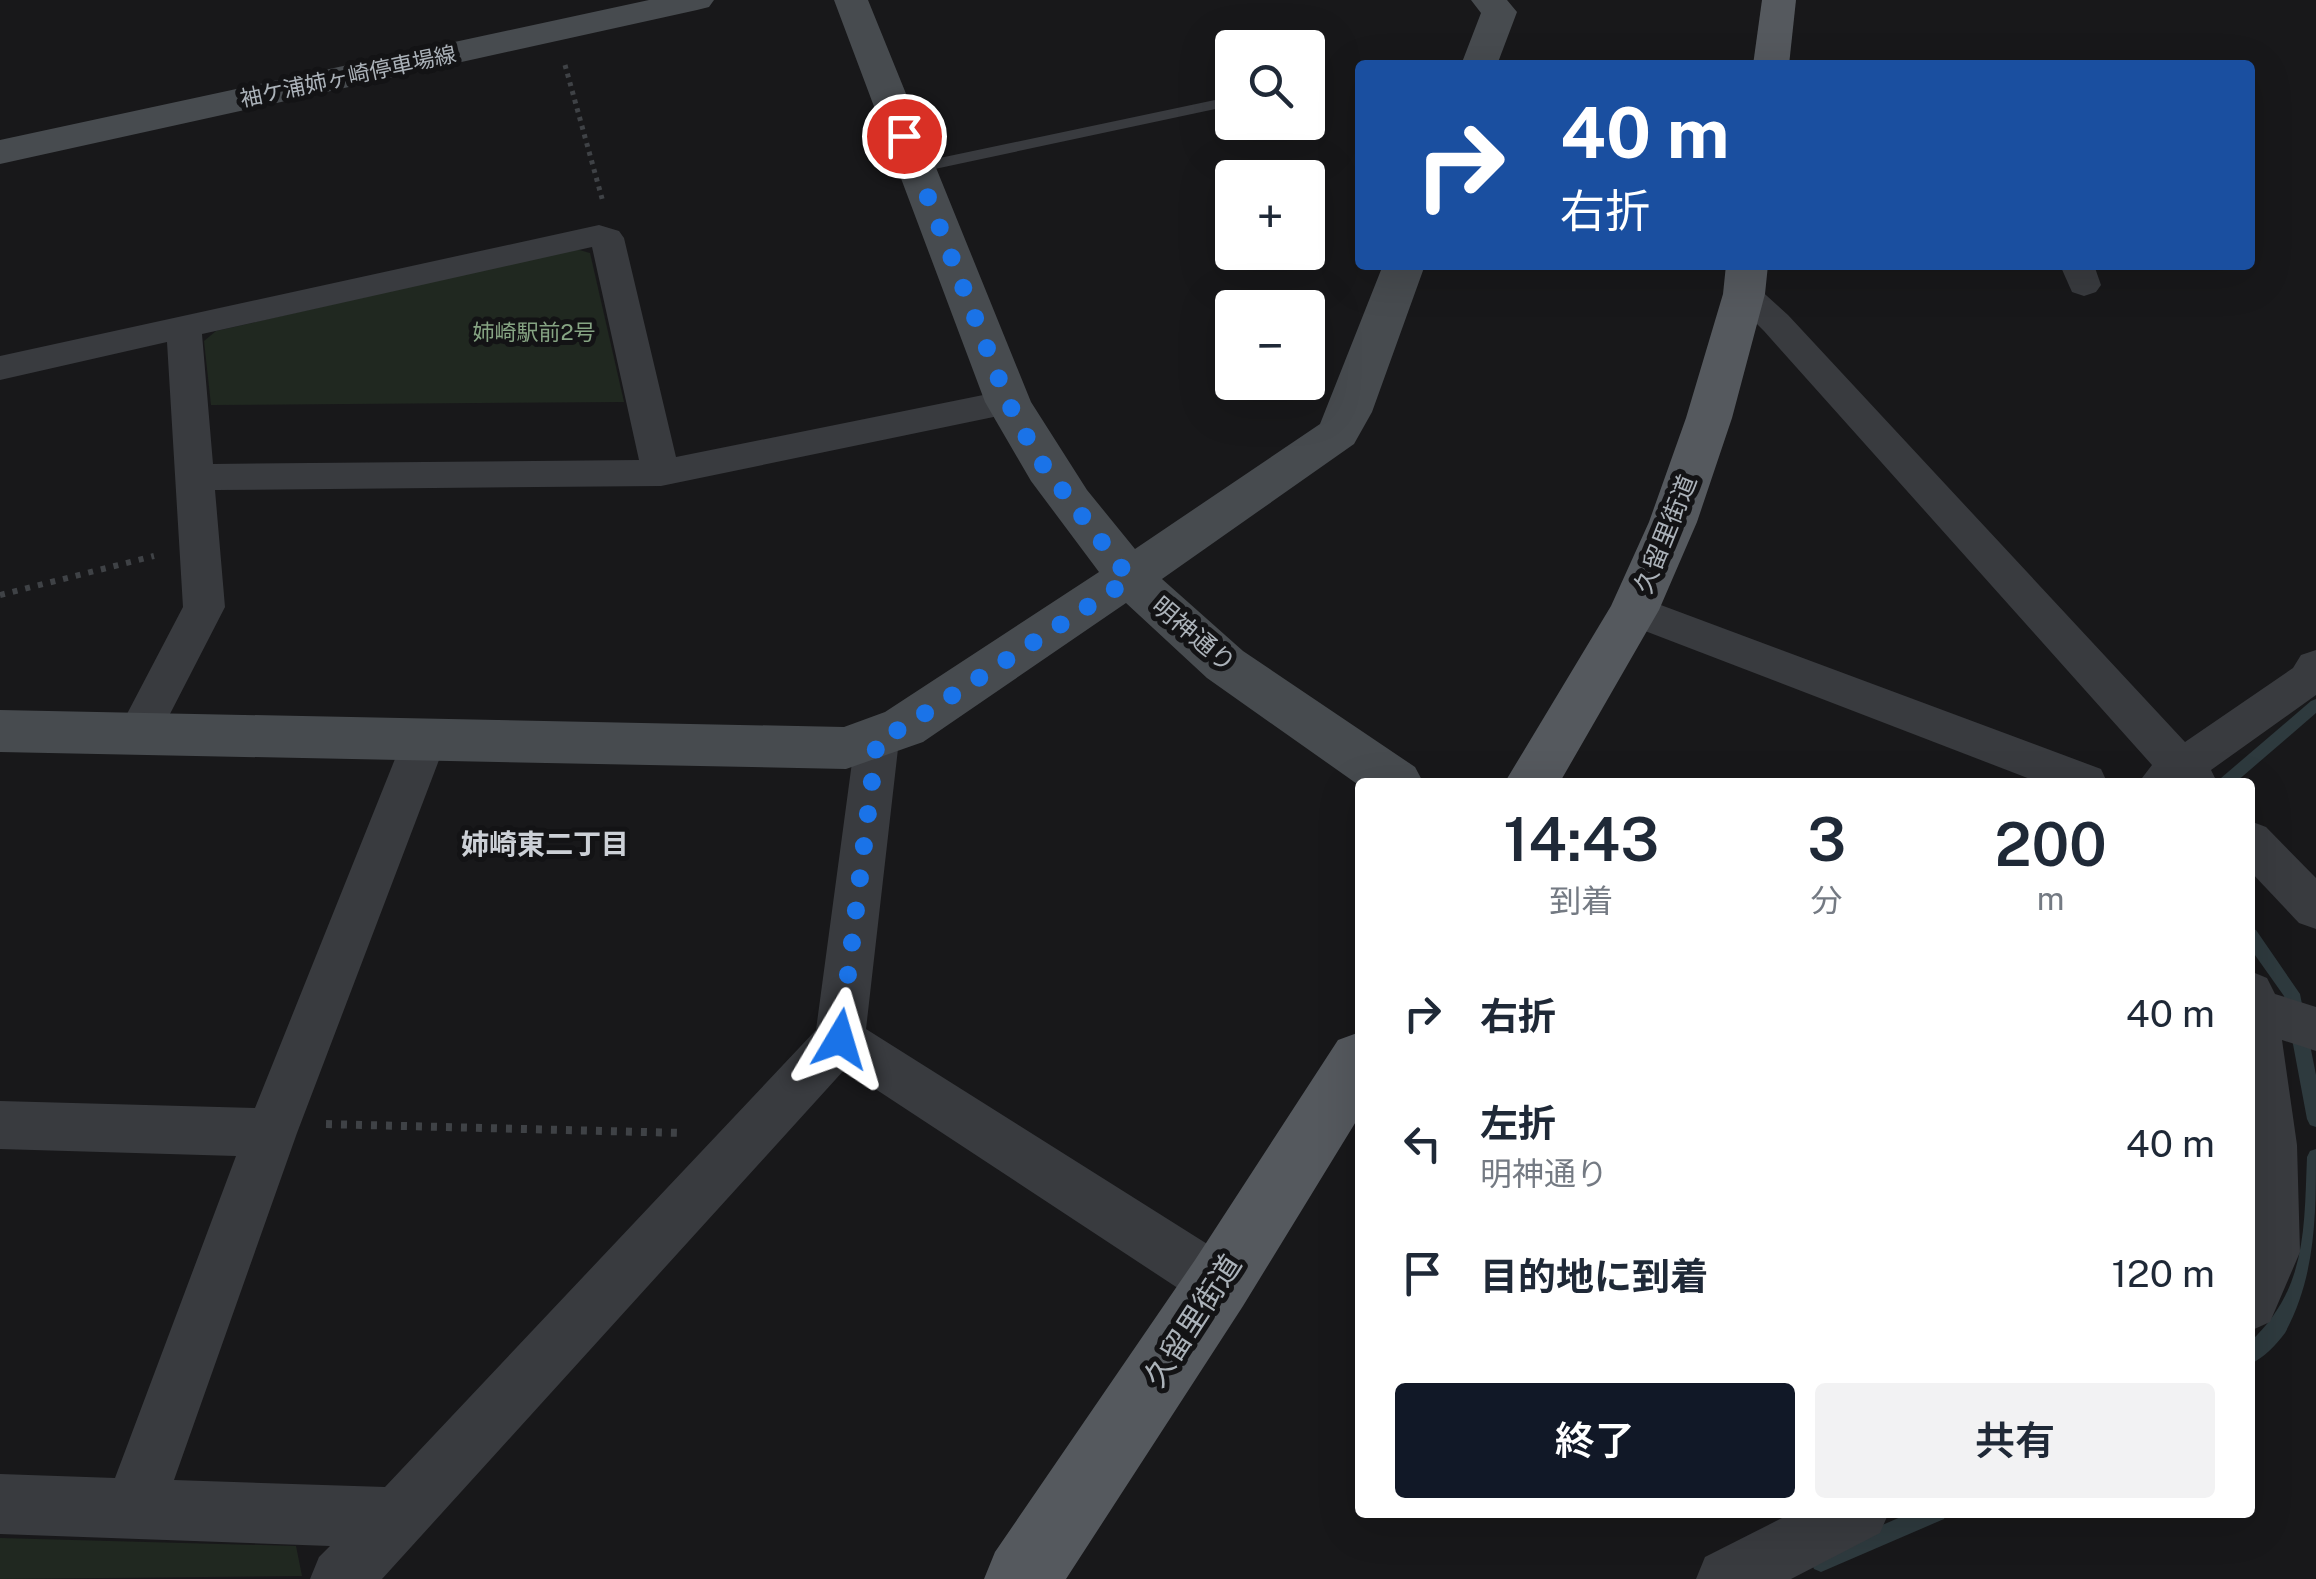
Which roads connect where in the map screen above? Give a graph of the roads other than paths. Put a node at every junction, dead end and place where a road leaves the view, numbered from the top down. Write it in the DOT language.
graph roads {
  1 [pos="697,0"];
  2 [pos="850,0"];
  3 [pos="1488,0"];
  4 [pos="1779,0"];
  5 [pos="1482,60"];
  6 [pos="1772,60"];
  7 [pos="1215,105"];
  8 [pos="0,152"];
  9 [pos="916,168"];
  10 [pos="1402,270"];
  11 [pos="1746,280"];
  12 [pos="184,328"];
  13 [pos="0,368"];
  14 [pos="1008,402"];
  15 [pos="661,473"];
  16 [pos="193,477"];
  17 [pos="1130,579"];
  18 [pos="1634,610"];
  19 [pos="2316,666"];
  20 [pos="0,731"];
  21 [pos="139,732"];
  22 [pos="425,739"];
  23 [pos="877,740"];
  24 [pos="1390,778"];
  25 [pos="1534,778"];
  26 [pos="2075,778"];
  27 [pos="2179,778"];
  28 [pos="2255,845"];
  29 [pos="2316,909"];
  30 [pos="2255,1004"];
  31 [pos="2255,1025"];
  32 [pos="2316,1030"];
  33 [pos="840,1039"];
  34 [pos="1355,1068"];
  35 [pos="0,1125"];
  36 [pos="272,1128"];
  37 [pos="1220,1283"];
  38 [pos="2255,1291"];
  39 [pos="0,1504"];
  40 [pos="134,1507"];
  41 [pos="398,1518"];
  42 [pos="1847,1518"];
  43 [pos="341,1579"];
  44 [pos="1022,1579"];
  45 [pos="1727,1579"];
  1 -- 8 [label="street, 袖ケ浦姉ヶ崎停車場線"];
  2 -- 9 [label="street, 明神通り"];
  3 -- 5 [label="street"];
  4 -- 6 [label="main road"];
  7 -- 9 [label="lane"];
  9 -- 14 [label="street, 明神通り"];
  10 -- 17 [label="street"];
  11 -- 18 [label="main road, 久留里街道"];
  11 -- 27 [label="street"];
  12 -- 13 [label="street"];
  12 -- 15 [label="street"];
  12 -- 16 [label="street"];
  14 -- 15 [label="street"];
  14 -- 17 [label="street, 明神通り"];
  15 -- 16 [label="street"];
  16 -- 21 [label="street"];
  17 -- 23 [label="street"];
  17 -- 24 [label="street, 明神通り"];
  18 -- 25 [label="main road, 久留里街道"];
  18 -- 26 [label="street"];
  19 -- 27 [label="street"];
  20 -- 21 [label="street"];
  21 -- 22 [label="street"];
  22 -- 23 [label="street"];
  22 -- 36 [label="street"];
  23 -- 33 [label="street"];
  28 -- 29 [label="street"];
  30 -- 32 [label="street"];
  31 -- 38 [label="street"];
  33 -- 37 [label="street"];
  33 -- 41 [label="street"];
  34 -- 37 [label="main road, 久留里街道"];
  35 -- 36 [label="street"];
  36 -- 40 [label="street"];
  37 -- 44 [label="main road, 久留里街道"];
  39 -- 40 [label="street"];
  40 -- 41 [label="street"];
  41 -- 43 [label="street"];
  42 -- 45 [label="street"];
}
